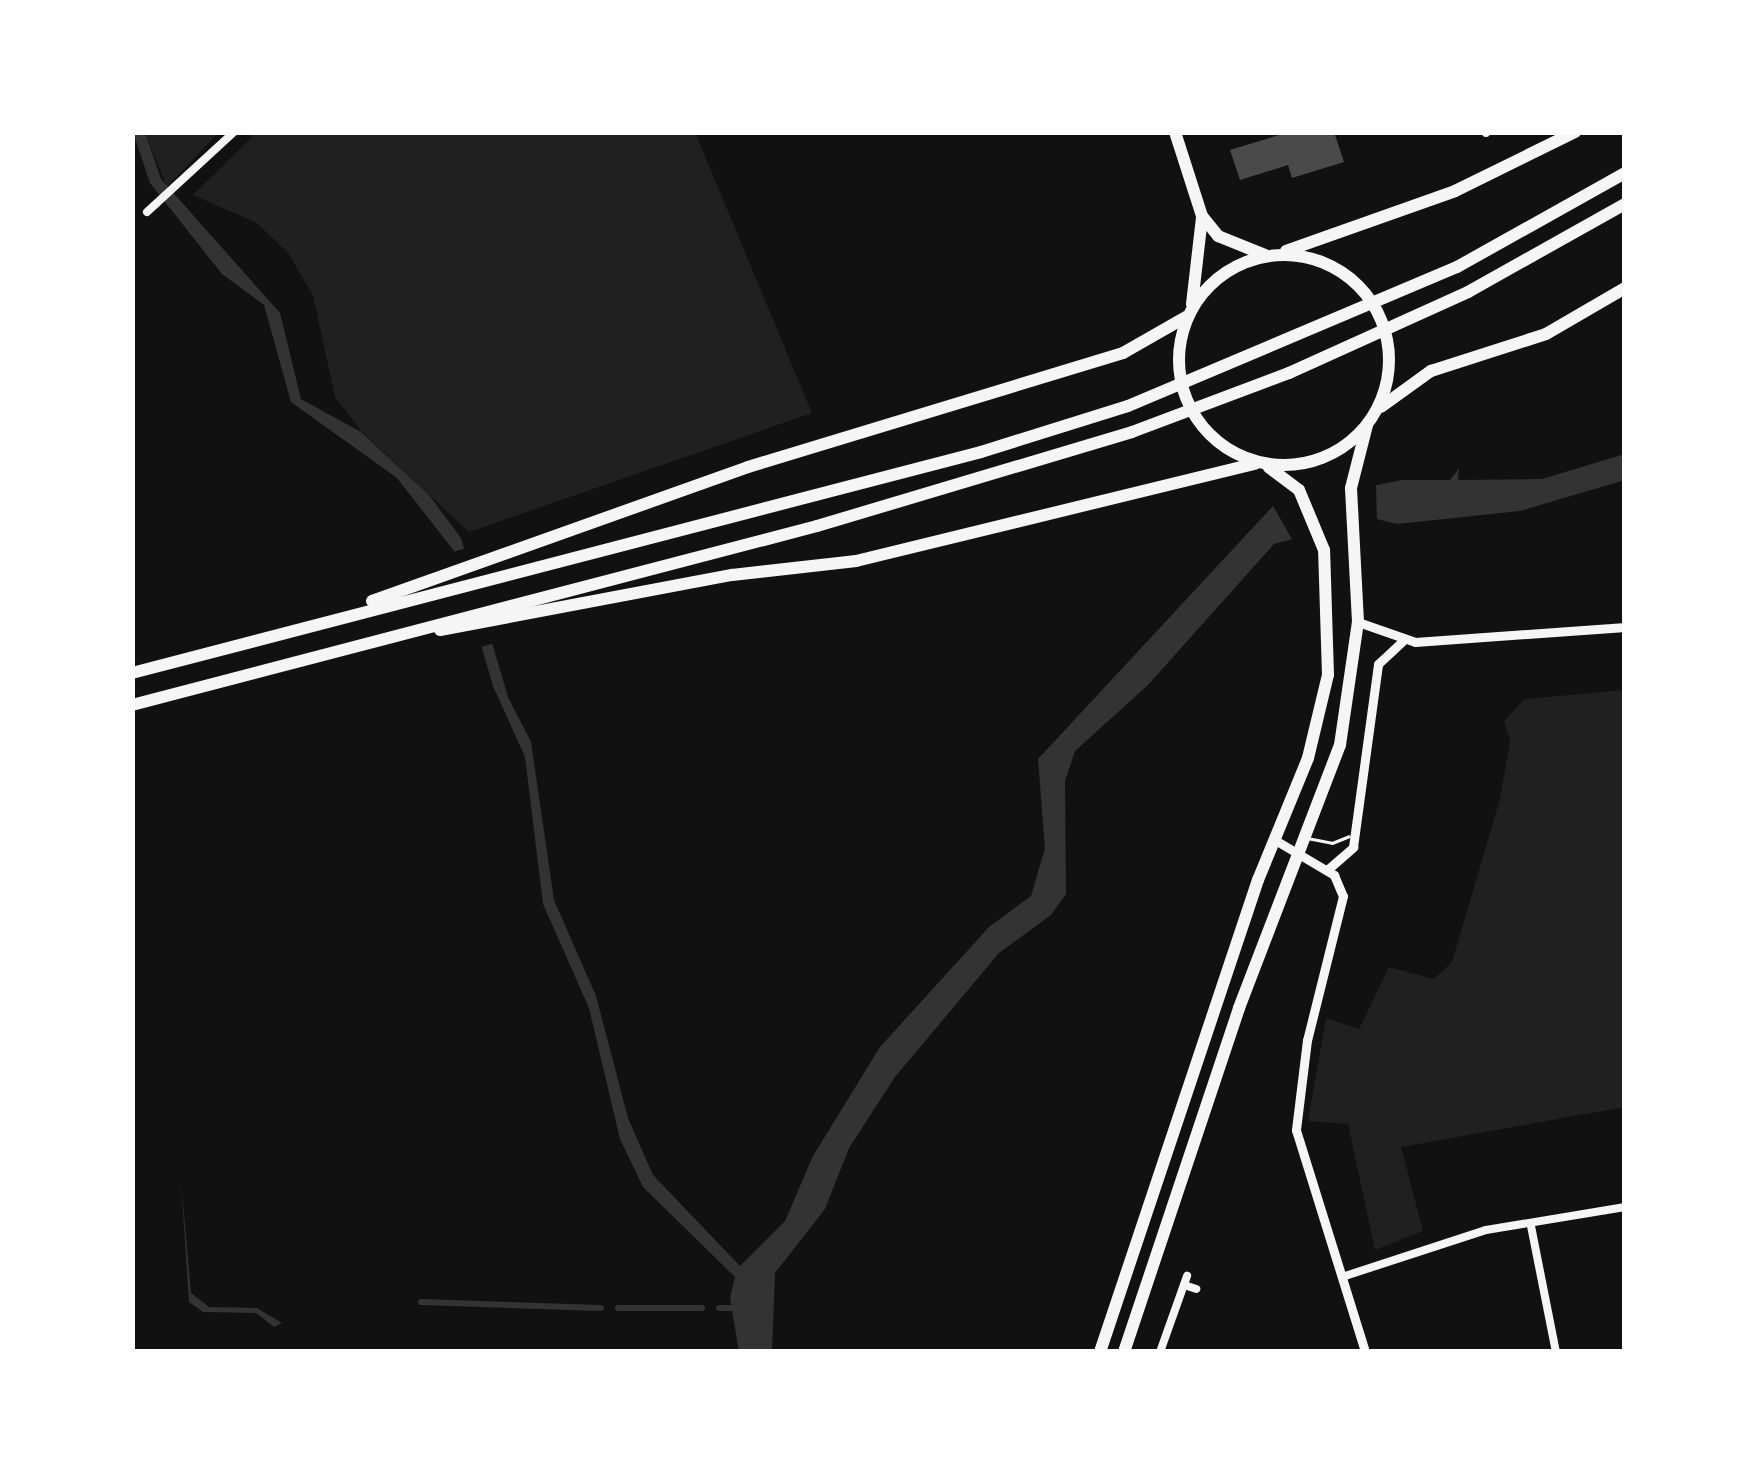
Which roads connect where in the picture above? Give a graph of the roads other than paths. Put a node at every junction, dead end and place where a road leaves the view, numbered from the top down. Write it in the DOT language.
graph roads {
  1 [pos="234,132"];
  2 [pos="1175,132"];
  3 [pos="1575,132"];
  4 [pos="1625,173"];
  5 [pos="1625,204"];
  6 [pos="147,212"];
  7 [pos="1202,216"];
  8 [pos="1272,254"];
  9 [pos="1625,288"];
  10 [pos="1189,311"];
  11 [pos="1377,411"];
  12 [pos="1367,425"];
  13 [pos="1262,466"];
  14 [pos="432,586"];
  15 [pos="520,609"];
  16 [pos="1358,622"];
  17 [pos="1625,627"];
  18 [pos="1402,642"];
  19 [pos="132,673"];
  20 [pos="132,705"];
  21 [pos="1283,818"];
  22 [pos="1356,832"];
  23 [pos="1305,837"];
  24 [pos="1275,840"];
  25 [pos="1298,854"];
  26 [pos="1327,870"];
  27 [pos="1625,1207"];
  28 [pos="1531,1226"];
  29 [pos="1342,1277"];
  30 [pos="1196,1289"];
  31 [pos="1100,1352"];
  32 [pos="1124,1352"];
  33 [pos="1160,1352"];
  34 [pos="1364,1352"];
  35 [pos="1556,1352"];
  1 -- 6 [label="street"];
  2 -- 7 [label="highway"];
  3 -- 8 [label="highway"];
  4 -- 14 [label="highway"];
  5 -- 15 [label="highway"];
  7 -- 8 [label="highway"];
  7 -- 10 [label="highway"];
  8 -- 10 [label="highway"];
  8 -- 11 [label="highway"];
  9 -- 11 [label="highway"];
  10 -- 13 [label="highway"];
  10 -- 14 [label="highway"];
  11 -- 12 [label="highway"];
  12 -- 13 [label="highway"];
  12 -- 16 [label="highway"];
  13 -- 15 [label="highway"];
  13 -- 21 [label="highway"];
  14 -- 19 [label="highway"];
  15 -- 20 [label="highway"];
  16 -- 18 [label="street"];
  16 -- 23 [label="highway"];
  17 -- 18 [label="street"];
  18 -- 22 [label="street"];
  21 -- 23 [label="lane"];
  21 -- 24 [label="highway"];
  22 -- 23 [label="lane"];
  22 -- 26 [label="street"];
  23 -- 25 [label="highway"];
  24 -- 25 [label="street"];
  24 -- 31 [label="highway"];
  25 -- 26 [label="street"];
  25 -- 32 [label="highway"];
  26 -- 29 [label="street"];
  27 -- 28 [label="street"];
  28 -- 29 [label="street"];
  28 -- 35 [label="street"];
  29 -- 34 [label="street"];
  30 -- 33 [label="street"];
}
